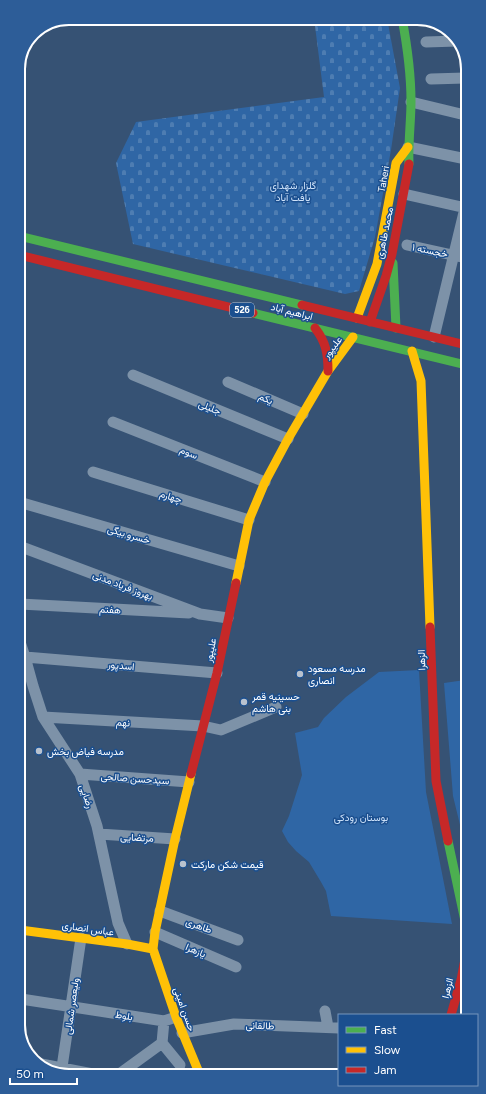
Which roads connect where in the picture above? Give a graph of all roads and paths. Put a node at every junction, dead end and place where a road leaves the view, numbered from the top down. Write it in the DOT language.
graph roads {
  1 [pos="403,25"];
  2 [pos="451,41"];
  3 [pos="426,42"];
  4 [pos="461,78"];
  5 [pos="431,79"];
  6 [pos="412,102"];
  7 [pos="461,115"];
  8 [pos="408,147"];
  9 [pos="461,158"];
  10 [pos="404,194"];
  11 [pos="461,205"];
  12 [pos="461,222"];
  13 [pos="25,237"];
  14 [pos="407,245"];
  15 [pos="393,248"];
  16 [pos="453,255"];
  17 [pos="25,256"];
  18 [pos="461,257"];
  19 [pos="147,267"];
  20 [pos="143,286"];
  21 [pos="357,318"];
  22 [pos="370,322"];
  23 [pos="315,328"];
  24 [pos="396,328"];
  25 [pos="353,337"];
  26 [pos="434,337"];
  27 [pos="461,344"];
  28 [pos="412,351"];
  29 [pos="444,359"];
  30 [pos="461,364"];
  31 [pos="328,371"];
  32 [pos="133,375"];
  33 [pos="421,381"];
  34 [pos="228,382"];
  35 [pos="303,414"];
  36 [pos="114,422"];
  37 [pos="288,439"];
  38 [pos="92,472"];
  39 [pos="265,482"];
  40 [pos="25,504"];
  41 [pos="249,520"];
  42 [pos="25,548"];
  43 [pos="239,566"];
  44 [pos="25,604"];
  45 [pos="200,614"];
  46 [pos="228,618"];
  47 [pos="25,657"];
  48 [pos="217,673"];
  49 [pos="276,707"];
  50 [pos="43,717"];
  51 [pos="203,726"];
  52 [pos="80,774"];
  53 [pos="190,782"];
  54 [pos="99,834"];
  55 [pos="175,839"];
  56 [pos="461,901"];
  57 [pos="160,911"];
  58 [pos="25,931"];
  59 [pos="155,932"];
  60 [pos="81,938"];
  61 [pos="238,940"];
  62 [pos="127,944"];
  63 [pos="153,949"];
  64 [pos="236,967"];
  65 [pos="461,980"];
  66 [pos="25,1000"];
  67 [pos="71,1006"];
  68 [pos="325,1011"];
  69 [pos="451,1014"];
  70 [pos="176,1018"];
  71 [pos="164,1021"];
  72 [pos="333,1028"];
  73 [pos="182,1033"];
  74 [pos="162,1043"];
  75 [pos="193,1058"];
  76 [pos="62,1068"];
  77 [pos="127,1069"];
  78 [pos="176,1069"];
  79 [pos="178,1069"];
  80 [pos="198,1069"];
  1 -- 6 [label="street"];
  2 -- 3 [label="street"];
  4 -- 5 [label="street"];
  6 -- 7 [label="street"];
  6 -- 8 [label="street"];
  8 -- 9 [label="street"];
  8 -- 10 [label="street, محمد طاهری"];
  8 -- 21 [label="street, Taheri"];
  10 -- 11 [label="street"];
  10 -- 15 [label="street, محمد طاهری"];
  12 -- 16 [label="street"];
  13 -- 19 [label="street, ابراهیم آباد / 526"];
  14 -- 16 [label="street, خجسته ۱"];
  15 -- 22 [label="street, محمد طاهری"];
  15 -- 24 [label="street"];
  16 -- 18 [label="street, خجسته ۱"];
  16 -- 26 [label="street"];
  17 -- 20 [label="street, ابراهیم آباد / 526"];
  19 -- 20 [label="street"];
  19 -- 21 [label="street, ابراهیم آباد / 526"];
  20 -- 23 [label="street, ابراهیم آباد / 526"];
  21 -- 22 [label="street, ابراهیم آباد / 526"];
  22 -- 24 [label="street, ابراهیم آباد / 526"];
  23 -- 25 [label="street, ابراهیم آباد / 526"];
  23 -- 31 [label="street, علیپور"];
  24 -- 26 [label="street, ابراهیم آباد / 526"];
  25 -- 28 [label="street, ابراهیم آباد / 526"];
  25 -- 31 [label="street, علیپور"];
  26 -- 27 [label="street, ابراهیم آباد / 526"];
  28 -- 29 [label="street, ابراهیم آباد / 526"];
  28 -- 33 [label="street, الزهرا"];
  29 -- 30 [label="street, ابراهیم آباد / 526"];
  29 -- 33 [label="street"];
  31 -- 35 [label="street, علیپور"];
  32 -- 37 [label="street, جلیلی"];
  33 -- 56 [label="street, الزهرا"];
  34 -- 35 [label="street, یکم"];
  35 -- 37 [label="street, علیپور"];
  36 -- 39 [label="street, سوم"];
  37 -- 39 [label="street, علیپور"];
  38 -- 41 [label="street, چهارم"];
  39 -- 41 [label="street, علیپور"];
  40 -- 43 [label="street, خسرو بیگی"];
  41 -- 43 [label="street, علیپور"];
  42 -- 45 [label="street, بهروز فریاد مدنی"];
  43 -- 46 [label="street, علیپور"];
  44 -- 45 [label="street, هفتم"];
  45 -- 46 [label="street, بهروز فریاد مدنی"];
  46 -- 48 [label="street, علیپور"];
  47 -- 48 [label="street, اسدپور"];
  47 -- 50 [label="street, رضایی"];
  48 -- 51 [label="street, علیپور"];
  49 -- 51 [label="street, نهم"];
  50 -- 51 [label="street, نهم"];
  50 -- 52 [label="street, رضایی"];
  51 -- 53 [label="street, علیپور"];
  52 -- 53 [label="street, سیدحسن صالحی"];
  52 -- 54 [label="street, رضایی"];
  53 -- 55 [label="street, علیپور"];
  54 -- 55 [label="street, مرتضایی"];
  54 -- 62 [label="street, رضایی"];
  55 -- 57 [label="street, علیپور"];
  57 -- 59 [label="street, علیپور"];
  57 -- 61 [label="street, طاهری"];
  58 -- 60 [label="street, عباس انصاری"];
  59 -- 63 [label="street, علیپور"];
  59 -- 64 [label="street, یازهرا"];
  60 -- 62 [label="street, عباس انصاری"];
  60 -- 67 [label="street, ولیعصر شمالی"];
  62 -- 63 [label="street, عباس انصاری"];
  63 -- 70 [label="street, حسن امینی"];
  65 -- 69 [label="street, الزهرا"];
  66 -- 67 [label="street, بلوط"];
  67 -- 71 [label="street, بلوط"];
  67 -- 76 [label="street, ولیعصر شمالی"];
  68 -- 72 [label="street"];
  70 -- 71 [label="street, بلوط"];
  70 -- 73 [label="street, حسن امینی"];
  71 -- 74 [label="street"];
  72 -- 73 [label="street, طالقانی"];
  73 -- 75 [label="street, حسن امینی"];
  74 -- 77 [label="street"];
  74 -- 78 [label="street"];
  75 -- 79 [label="street"];
  75 -- 80 [label="street, حسن امینی"];
}
